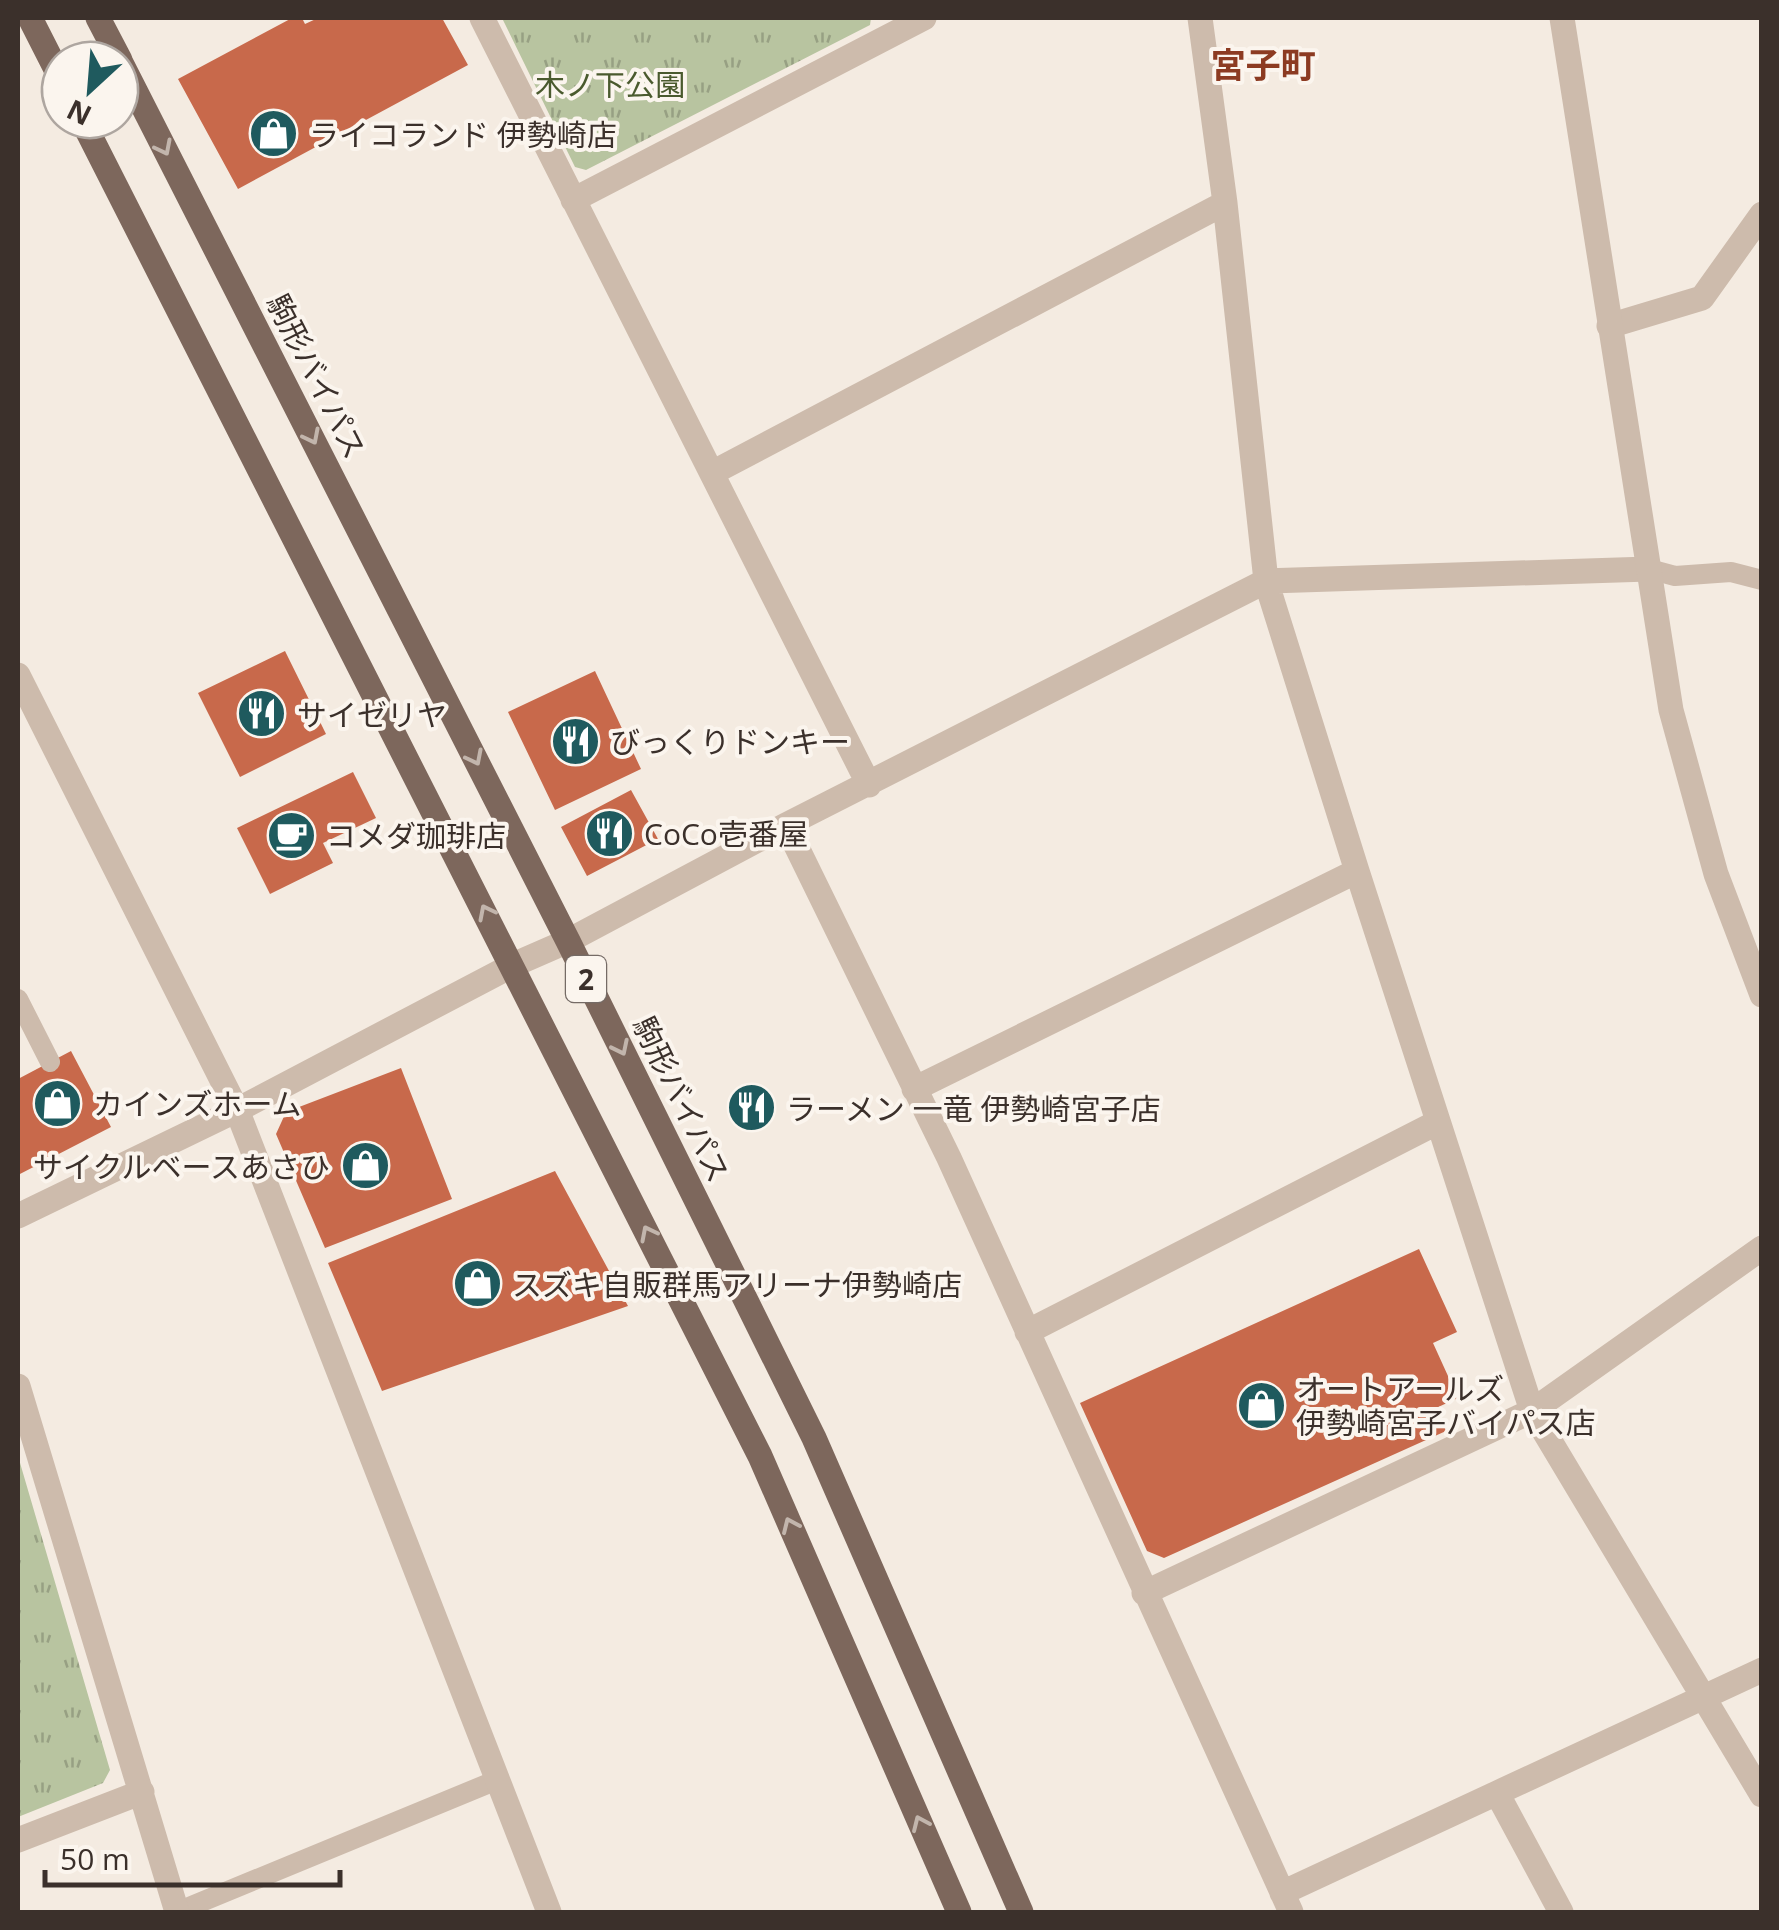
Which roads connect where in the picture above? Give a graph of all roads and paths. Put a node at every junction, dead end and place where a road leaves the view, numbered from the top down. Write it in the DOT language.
graph roads {
  1 [pos="482,18"];
  2 [pos="1200,18"];
  3 [pos="1562,18"];
  4 [pos="910,21"];
  5 [pos="140,99"];
  6 [pos="92,140"];
  7 [pos="573,200"];
  8 [pos="1225,202"];
  9 [pos="1762,214"];
  10 [pos="1610,326"];
  11 [pos="712,473"];
  12 [pos="1649,568"];
  13 [pos="1762,580"];
  14 [pos="1266,581"];
  15 [pos="18,675"];
  16 [pos="869,785"];
  17 [pos="786,825"];
  18 [pos="1357,870"];
  19 [pos="568,942"];
  20 [pos="513,965"];
  21 [pos="1762,995"];
  22 [pos="18,999"];
  23 [pos="50,1062"];
  24 [pos="914,1088"];
  25 [pos="237,1110"];
  26 [pos="1438,1122"];
  27 [pos="18,1216"];
  28 [pos="1762,1248"];
  29 [pos="1027,1332"];
  30 [pos="18,1386"];
  31 [pos="1532,1411"];
  32 [pos="1144,1594"];
  33 [pos="1762,1670"];
  34 [pos="1702,1696"];
  35 [pos="497,1780"];
  36 [pos="142,1792"];
  37 [pos="1497,1792"];
  38 [pos="1762,1795"];
  39 [pos="18,1840"];
  40 [pos="1286,1903"];
  41 [pos="177,1912"];
  42 [pos="549,1912"];
  43 [pos="959,1912"];
  44 [pos="1021,1912"];
  45 [pos="1561,1912"];
  1 -- 7 [label="street"];
  2 -- 8 [label="street"];
  3 -- 10 [label="street"];
  4 -- 7 [label="street"];
  5 -- 19 [label="main road, 駒形バイパス / 2, one-way"];
  20 -- 6 [label="main road, 2, one-way"];
  7 -- 11 [label="street"];
  8 -- 11 [label="street"];
  8 -- 14 [label="street"];
  9 -- 10 [label="street"];
  10 -- 12 [label="street"];
  11 -- 16 [label="street"];
  12 -- 13 [label="lane"];
  12 -- 14 [label="street"];
  12 -- 21 [label="street"];
  14 -- 16 [label="street"];
  14 -- 18 [label="street"];
  15 -- 25 [label="street"];
  16 -- 17 [label="street"];
  17 -- 19 [label="street"];
  17 -- 24 [label="street"];
  18 -- 24 [label="street"];
  18 -- 26 [label="street"];
  19 -- 20 [label="street"];
  19 -- 44 [label="main road, 駒形バイパス / 2, one-way"];
  20 -- 25 [label="street"];
  43 -- 20 [label="main road, 2, one-way"];
  22 -- 23 [label="lane"];
  24 -- 29 [label="street"];
  25 -- 27 [label="street"];
  25 -- 35 [label="street"];
  26 -- 29 [label="street"];
  26 -- 31 [label="street"];
  28 -- 31 [label="street"];
  29 -- 32 [label="street"];
  30 -- 36 [label="street"];
  31 -- 32 [label="street"];
  31 -- 34 [label="street"];
  32 -- 40 [label="street"];
  33 -- 34 [label="street"];
  34 -- 37 [label="street"];
  34 -- 38 [label="street"];
  35 -- 41 [label="lane"];
  35 -- 42 [label="street"];
  36 -- 39 [label="street"];
  36 -- 41 [label="street"];
  37 -- 40 [label="street"];
  37 -- 45 [label="street"];
}
